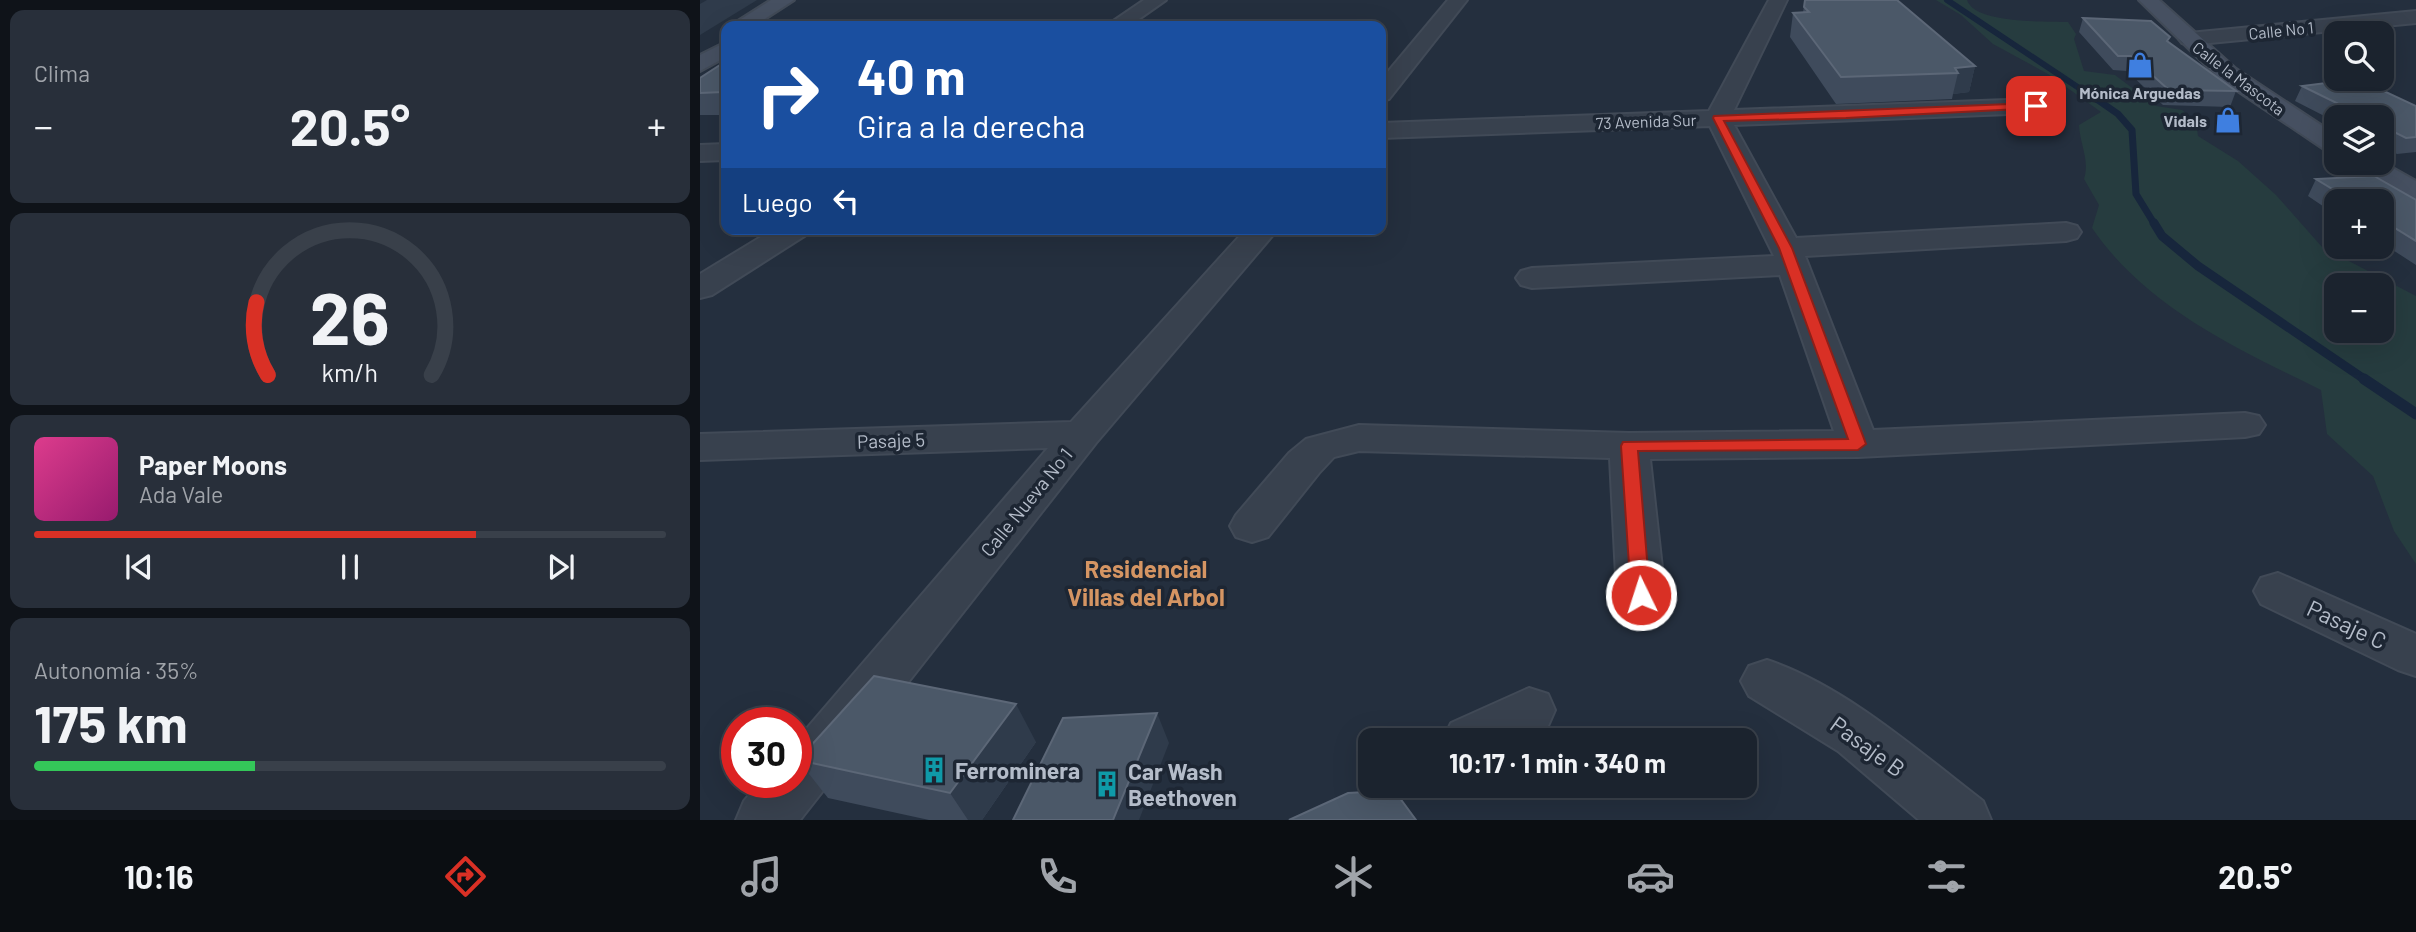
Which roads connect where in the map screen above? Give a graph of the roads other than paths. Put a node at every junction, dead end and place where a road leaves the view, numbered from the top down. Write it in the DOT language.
graph roads {
  1 [pos="785,0"];
  2 [pos="806,0"];
  3 [pos="1157,0"];
  4 [pos="1458,0"];
  5 [pos="1778,0"];
  6 [pos="2148,0"];
  7 [pos="2416,17"];
  8 [pos="749,21"];
  9 [pos="770,21"];
  10 [pos="1124,21"];
  11 [pos="721,37"];
  12 [pos="2189,39"];
  13 [pos="700,50"];
  14 [pos="721,51"];
  15 [pos="700,64"];
  16 [pos="1386,88"];
  17 [pos="2036,106"];
  18 [pos="1718,118"];
  19 [pos="1386,131"];
  20 [pos="2324,138"];
  21 [pos="721,152"];
  22 [pos="700,153"];
  23 [pos="2385,175"];
  24 [pos="2416,193"];
  25 [pos="2066,232"];
  26 [pos="785,235"];
  27 [pos="1258,235"];
  28 [pos="1789,256"];
  29 [pos="1532,278"];
  30 [pos="700,288"];
  31 [pos="2245,425"];
  32 [pos="1082,434"];
  33 [pos="1858,444"];
  34 [pos="1629,446"];
  35 [pos="700,447"];
  36 [pos="1252,526"];
  37 [pos="2278,591"];
  38 [pos="1641,595"];
  39 [pos="2416,656"];
  40 [pos="1767,681"];
  41 [pos="1528,710"];
  42 [pos="1493,728"];
  43 [pos="812,763"];
  44 [pos="783,798"];
  45 [pos="765,820"];
  46 [pos="1962,820"];
  1 -- 8 [label="main road"];
  2 -- 9 [label="main road"];
  3 -- 10 [label="street"];
  4 -- 16 [label="street"];
  5 -- 18 [label="street"];
  6 -- 12 [label="main road, Calle la Mascota"];
  7 -- 12 [label="street, Calle No 1"];
  11 -- 13 [label="main road"];
  12 -- 20 [label="main road, Calle la Mascota"];
  14 -- 15 [label="main road"];
  17 -- 18 [label="street, 73 Avenida Sur"];
  18 -- 19 [label="street, 73 Avenida Sur"];
  18 -- 28 [label="street"];
  21 -- 22 [label="street"];
  23 -- 24 [label="main road"];
  25 -- 28 [label="street"];
  26 -- 30 [label="street"];
  27 -- 32 [label="street, Calle Nueva No 1"];
  28 -- 29 [label="street"];
  28 -- 33 [label="street"];
  31 -- 33 [label="street"];
  32 -- 35 [label="street, Pasaje 5"];
  32 -- 43 [label="street, Calle Nueva No 1"];
  33 -- 34 [label="street"];
  34 -- 36 [label="street"];
  34 -- 38 [label="street"];
  37 -- 39 [label="street, Pasaje C"];
  40 -- 46 [label="street, Pasaje B"];
  41 -- 42 [label="street"];
  44 -- 45 [label="street, Calle Nueva No 1"];
}
